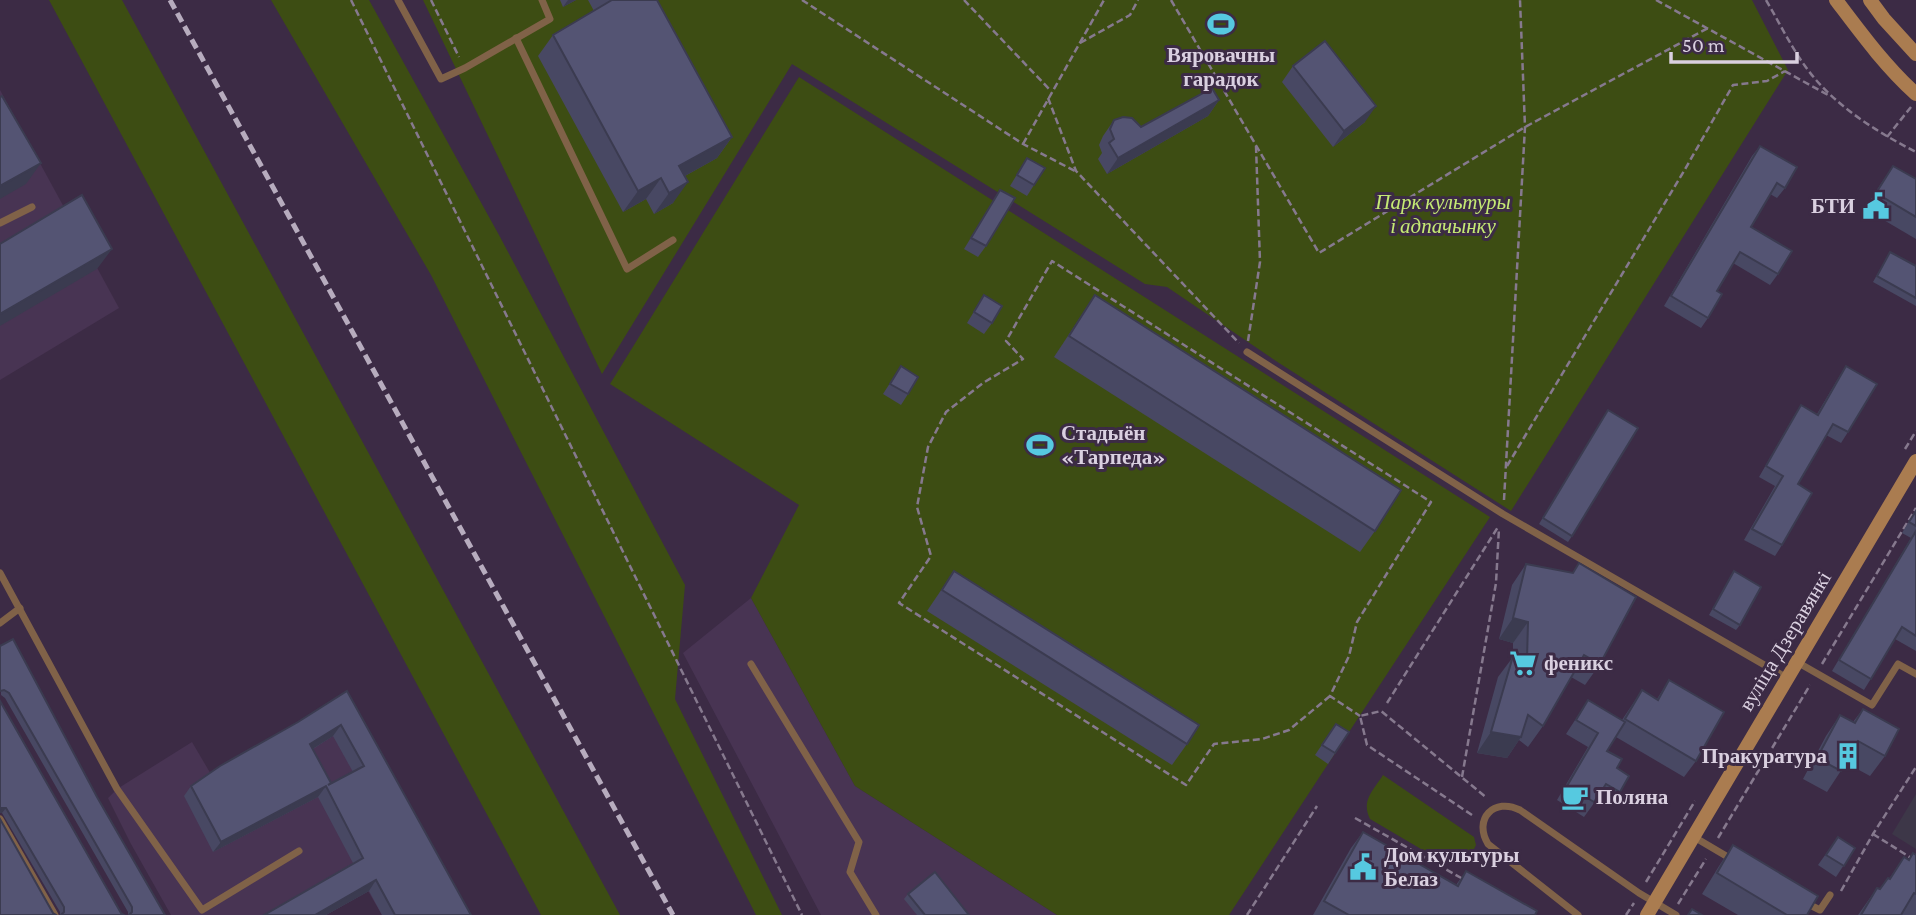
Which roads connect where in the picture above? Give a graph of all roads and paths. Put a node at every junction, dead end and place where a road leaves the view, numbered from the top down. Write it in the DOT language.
graph roads {
  1 [pos="351,0"];
  2 [pos="398,0"];
  3 [pos="431,0"];
  4 [pos="542,0"];
  5 [pos="802,0"];
  6 [pos="964,0"];
  7 [pos="1104,0"];
  8 [pos="1138,0"];
  9 [pos="1171,0"];
  10 [pos="1520,0"];
  11 [pos="1656,0"];
  12 [pos="1766,0"];
  13 [pos="1836,0"];
  14 [pos="1870,0"];
  15 [pos="1708,28"];
  16 [pos="516,38"];
  17 [pos="1079,44"];
  18 [pos="1916,54"];
  19 [pos="465,68"];
  20 [pos="1784,71"];
  21 [pos="1052,91"];
  22 [pos="1916,94"];
  23 [pos="1831,97"];
  24 [pos="1048,98"];
  25 [pos="1916,101"];
  26 [pos="1525,127"];
  27 [pos="1887,137"];
  28 [pos="1023,144"];
  29 [pos="1256,145"];
  30 [pos="1916,152"];
  31 [pos="1076,171"];
  32 [pos="32,207"];
  33 [pos="0,223"];
  34 [pos="673,240"];
  35 [pos="1247,352"];
  36 [pos="1916,461"];
  37 [pos="1506,468"];
  38 [pos="1916,508"];
  39 [pos="1503,513"];
  40 [pos="0,573"];
  41 [pos="20,608"];
  42 [pos="0,623"];
  43 [pos="1797,662"];
  44 [pos="751,664"];
  45 [pos="1817,674"];
  46 [pos="1916,674"];
  47 [pos="1787,679"];
  48 [pos="1330,696"];
  49 [pos="1387,703"];
  50 [pos="1360,716"];
  51 [pos="1916,767"];
  52 [pos="1462,777"];
  53 [pos="1317,806"];
  54 [pos="1498,806"];
  55 [pos="1355,818"];
  56 [pos="0,819"];
  57 [pos="1483,822"];
  58 [pos="1873,834"];
  59 [pos="1694,837"];
  60 [pos="1712,848"];
  61 [pos="299,851"];
  62 [pos="1916,861"];
  63 [pos="1736,862"];
  64 [pos="1470,883"];
  65 [pos="1840,892"];
  66 [pos="1830,895"];
  67 [pos="1796,897"];
  68 [pos="1651,909"];
  69 [pos="1674,914"];
  70 [pos="55,915"];
  71 [pos="802,915"];
  72 [pos="876,915"];
  73 [pos="1247,915"];
  74 [pos="1578,915"];
  1 -- 71 [label="path"];
  2 -- 19 [label="lane"];
  3 -- 19 [label="path"];
  4 -- 16 [label="lane"];
  5 -- 28 [label="path"];
  6 -- 21 [label="path"];
  7 -- 17 [label="path"];
  8 -- 17 [label="path"];
  9 -- 29 [label="path"];
  10 -- 26 [label="path"];
  11 -- 15 [label="path"];
  12 -- 23 [label="path"];
  13 -- 22 [label="street"];
  14 -- 18 [label="street"];
  15 -- 20 [label="path"];
  15 -- 26 [label="path"];
  16 -- 19 [label="lane"];
  16 -- 34 [label="lane"];
  17 -- 21 [label="path"];
  20 -- 23 [label="path"];
  20 -- 37 [label="path"];
  21 -- 24 [label="path"];
  23 -- 27 [label="path"];
  24 -- 28 [label="path"];
  24 -- 31 [label="path"];
  25 -- 27 [label="path"];
  26 -- 29 [label="path"];
  26 -- 37 [label="path"];
  27 -- 30 [label="path"];
  28 -- 31 [label="path"];
  29 -- 35 [label="path"];
  31 -- 35 [label="path"];
  32 -- 33 [label="lane"];
  35 -- 39 [label="lane"];
  36 -- 43 [label="street, вуліца Дзеравянкі"];
  37 -- 39 [label="path"];
  38 -- 45 [label="path"];
  39 -- 47 [label="lane"];
  40 -- 41 [label="lane"];
  41 -- 42 [label="lane"];
  41 -- 61 [label="lane"];
  43 -- 45 [label="lane"];
  43 -- 47 [label="street, вуліца Дзеравянкі"];
  44 -- 72 [label="lane"];
  45 -- 46 [label="lane"];
  45 -- 60 [label="path"];
  47 -- 59 [label="street, вуліца Дзеравянкі"];
  48 -- 48 [label="path"];
  48 -- 50 [label="path"];
  49 -- 52 [label="path"];
  50 -- 52 [label="path"];
  50 -- 57 [label="path"];
  51 -- 58 [label="path"];
  52 -- 54 [label="path"];
  53 -- 73 [label="path"];
  54 -- 57 [label="lane"];
  54 -- 68 [label="lane"];
  55 -- 64 [label="path"];
  56 -- 70 [label="lane"];
  57 -- 74 [label="lane"];
  58 -- 62 [label="path"];
  58 -- 65 [label="path"];
  59 -- 60 [label="lane"];
  59 -- 68 [label="street, вуліца Дзеравянкі"];
  60 -- 63 [label="lane"];
  60 -- 69 [label="path"];
  66 -- 67 [label="lane"];
  68 -- 69 [label="lane"];
}
